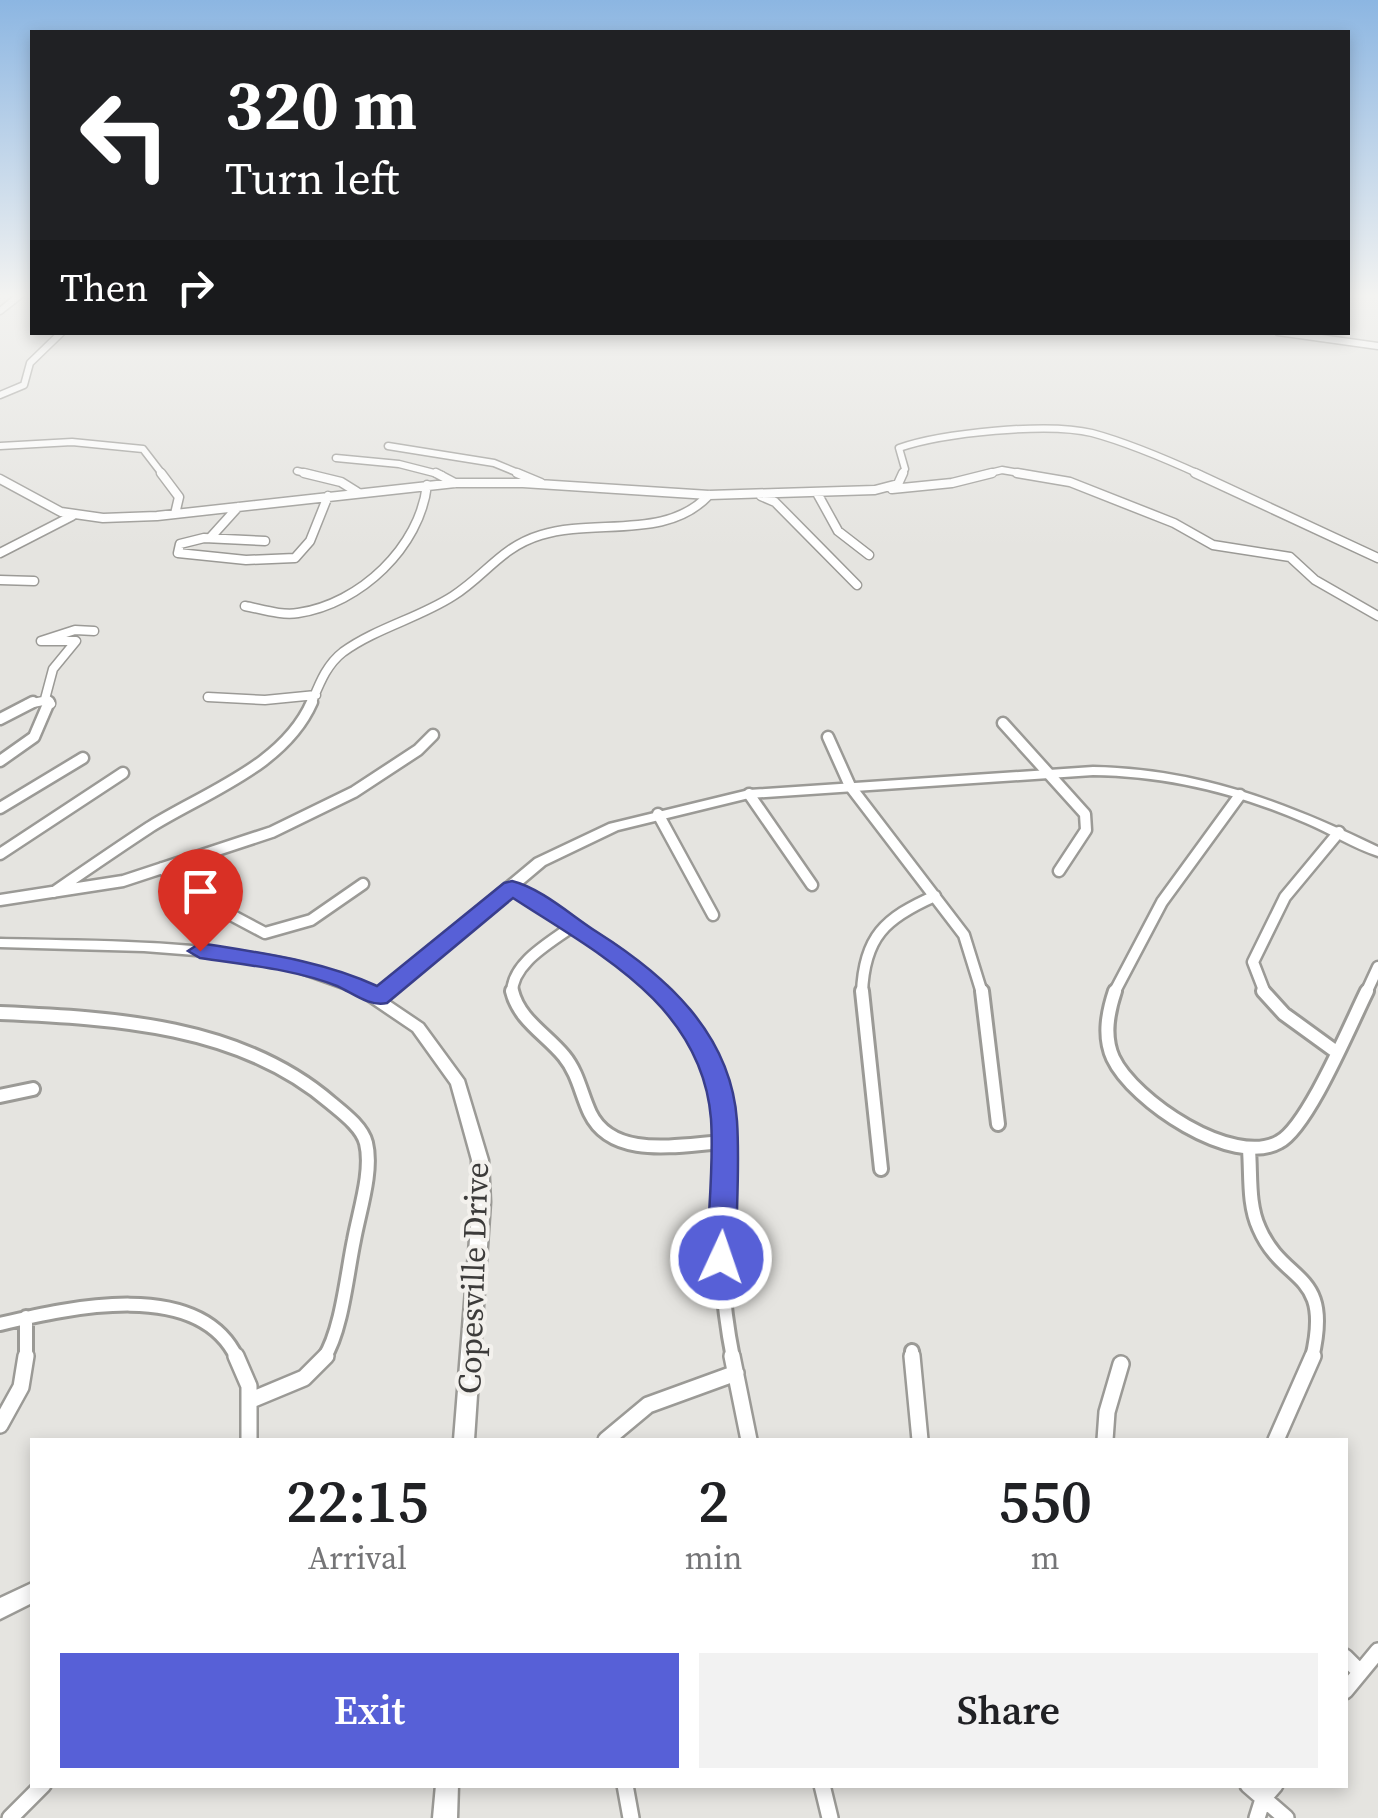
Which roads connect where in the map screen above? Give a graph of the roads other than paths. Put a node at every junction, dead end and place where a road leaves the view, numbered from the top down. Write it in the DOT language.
graph roads {
  1 [pos="26,378"];
  2 [pos="0,395"];
  3 [pos="0,446"];
  4 [pos="388,446"];
  5 [pos="336,458"];
  6 [pos="298,472"];
  7 [pos="0,479"];
  8 [pos="455,484"];
  9 [pos="542,484"];
  10 [pos="427,485"];
  11 [pos="886,489"];
  12 [pos="358,492"];
  13 [pos="817,493"];
  14 [pos="756,494"];
  15 [pos="709,495"];
  16 [pos="328,496"];
  17 [pos="238,506"];
  18 [pos="174,514"];
  19 [pos="74,516"];
  20 [pos="210,538"];
  21 [pos="265,541"];
  22 [pos="0,553"];
  23 [pos="869,556"];
  24 [pos="1378,558"];
  25 [pos="0,580"];
  26 [pos="34,580"];
  27 [pos="857,585"];
  28 [pos="245,606"];
  29 [pos="1378,616"];
  30 [pos="94,631"];
  31 [pos="316,695"];
  32 [pos="208,697"];
  33 [pos="44,699"];
  34 [pos="0,719"];
  35 [pos="1003,723"];
  36 [pos="433,735"];
  37 [pos="828,737"];
  38 [pos="83,758"];
  39 [pos="0,761"];
  40 [pos="123,773"];
  41 [pos="1052,774"];
  42 [pos="850,786"];
  43 [pos="749,794"];
  44 [pos="1240,795"];
  45 [pos="0,808"];
  46 [pos="658,814"];
  47 [pos="1338,832"];
  48 [pos="1378,852"];
  49 [pos="0,854"];
  50 [pos="162,868"];
  51 [pos="1059,870"];
  52 [pos="363,884"];
  53 [pos="812,886"];
  54 [pos="512,887"];
  55 [pos="54,892"];
  56 [pos="934,896"];
  57 [pos="0,900"];
  58 [pos="713,916"];
  59 [pos="574,926"];
  60 [pos="0,943"];
  61 [pos="1378,967"];
  62 [pos="379,997"];
  63 [pos="0,1013"];
  64 [pos="1336,1051"];
  65 [pos="34,1089"];
  66 [pos="0,1096"];
  67 [pos="998,1124"];
  68 [pos="725,1142"];
  69 [pos="1250,1150"];
  70 [pos="881,1169"];
  71 [pos="26,1317"];
  72 [pos="0,1324"];
  73 [pos="912,1351"];
  74 [pos="1121,1364"];
  75 [pos="736,1373"];
  76 [pos="251,1400"];
  77 [pos="0,1424"];
  78 [pos="248,1438"];
  79 [pos="464,1438"];
  80 [pos="607,1438"];
  81 [pos="749,1438"];
  82 [pos="920,1438"];
  83 [pos="1105,1438"];
  84 [pos="1277,1438"];
  85 [pos="30,1594"];
  86 [pos="0,1610"];
  87 [pos="1378,1651"];
  88 [pos="1348,1660"];
  89 [pos="1359,1671"];
  90 [pos="1348,1687"];
  91 [pos="40,1788"];
  92 [pos="446,1788"];
  93 [pos="626,1788"];
  94 [pos="823,1788"];
  95 [pos="1269,1792"];
  96 [pos="10,1818"];
  97 [pos="445,1818"];
  98 [pos="630,1818"];
  99 [pos="830,1818"];
  100 [pos="1257,1818"];
  101 [pos="1286,1818"];
  1 -- 2 [label="street"];
  3 -- 18 [label="street"];
  4 -- 9 [label="street"];
  5 -- 8 [label="street"];
  6 -- 12 [label="street"];
  7 -- 19 [label="street"];
  8 -- 9 [label="street"];
  8 -- 10 [label="street"];
  9 -- 15 [label="street"];
  10 -- 12 [label="street"];
  10 -- 28 [label="street"];
  11 -- 13 [label="street"];
  11 -- 24 [label="street"];
  11 -- 29 [label="street"];
  12 -- 16 [label="street"];
  13 -- 14 [label="street"];
  13 -- 23 [label="street"];
  14 -- 15 [label="street"];
  14 -- 27 [label="street"];
  15 -- 31 [label="street"];
  16 -- 17 [label="street"];
  16 -- 20 [label="street"];
  17 -- 18 [label="street"];
  17 -- 20 [label="street"];
  18 -- 19 [label="street"];
  19 -- 22 [label="street"];
  20 -- 21 [label="street"];
  25 -- 26 [label="street"];
  30 -- 33 [label="street"];
  31 -- 32 [label="street"];
  31 -- 55 [label="street"];
  33 -- 34 [label="street"];
  33 -- 39 [label="street"];
  35 -- 41 [label="street"];
  36 -- 50 [label="street"];
  37 -- 42 [label="street"];
  38 -- 45 [label="street"];
  40 -- 49 [label="street"];
  41 -- 42 [label="street"];
  41 -- 44 [label="street"];
  41 -- 51 [label="street"];
  42 -- 43 [label="street"];
  42 -- 56 [label="street"];
  43 -- 46 [label="street"];
  43 -- 53 [label="street"];
  44 -- 47 [label="street"];
  44 -- 69 [label="street"];
  46 -- 54 [label="street"];
  46 -- 58 [label="street"];
  47 -- 48 [label="street"];
  47 -- 64 [label="street"];
  50 -- 52 [label="street"];
  50 -- 55 [label="street"];
  54 -- 59 [label="street"];
  54 -- 62 [label="street"];
  55 -- 57 [label="street"];
  56 -- 67 [label="street"];
  56 -- 70 [label="street"];
  59 -- 68 [label="street"];
  59 -- 68 [label="street"];
  60 -- 62 [label="street, Copesville Drive"];
  61 -- 64 [label="street"];
  62 -- 79 [label="street, Copesville Drive"];
  63 -- 76 [label="street"];
  64 -- 69 [label="street"];
  65 -- 66 [label="street"];
  68 -- 75 [label="street"];
  69 -- 84 [label="street"];
  71 -- 72 [label="street"];
  71 -- 76 [label="street"];
  71 -- 77 [label="street"];
  73 -- 82 [label="street"];
  74 -- 83 [label="street"];
  75 -- 80 [label="street"];
  75 -- 81 [label="street"];
  76 -- 78 [label="street"];
  85 -- 86 [label="street"];
  87 -- 89 [label="street"];
  88 -- 89 [label="street"];
  89 -- 90 [label="street"];
  91 -- 96 [label="street"];
  92 -- 97 [label="street"];
  93 -- 98 [label="street"];
  94 -- 99 [label="street"];
  95 -- 100 [label="street"];
  95 -- 101 [label="street"];
}
